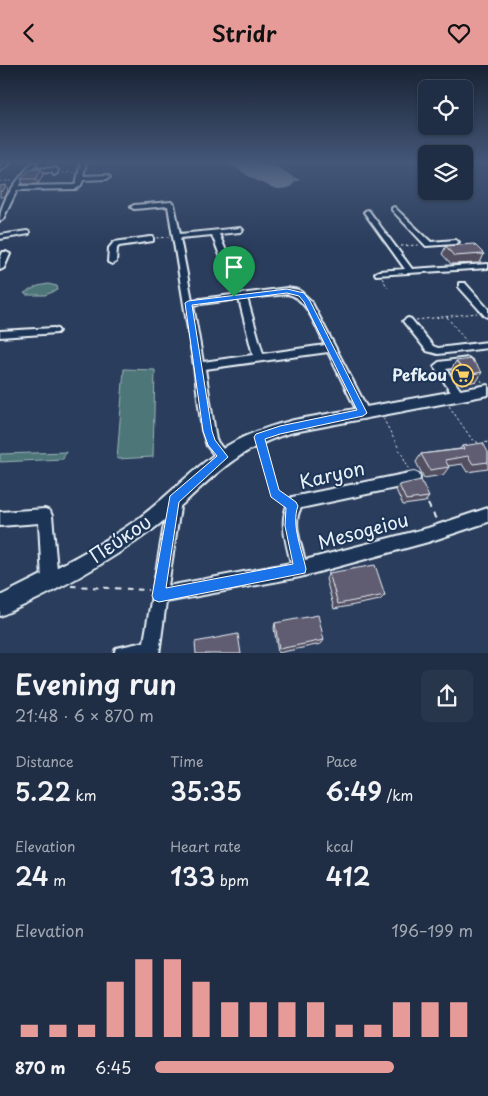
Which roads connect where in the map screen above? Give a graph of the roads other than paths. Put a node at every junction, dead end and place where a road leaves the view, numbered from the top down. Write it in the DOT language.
graph roads {
  1 [pos="14,190"];
  2 [pos="134,207"];
  3 [pos="394,209"];
  4 [pos="2,210"];
  5 [pos="367,212"];
  6 [pos="0,219"];
  7 [pos="240,231"];
  8 [pos="28,233"];
  9 [pos="215,233"];
  10 [pos="176,236"];
  11 [pos="0,237"];
  12 [pos="150,239"];
  13 [pos="455,242"];
  14 [pos="6,254"];
  15 [pos="112,262"];
  16 [pos="246,264"];
  17 [pos="488,266"];
  18 [pos="0,268"];
  19 [pos="410,271"];
  20 [pos="378,273"];
  21 [pos="462,285"];
  22 [pos="238,297"];
  23 [pos="188,303"];
  24 [pos="487,313"];
  25 [pos="408,321"];
  26 [pos="54,331"];
  27 [pos="0,334"];
  28 [pos="488,345"];
  29 [pos="331,348"];
  30 [pos="259,358"];
  31 [pos="468,362"];
  32 [pos="199,366"];
  33 [pos="485,386"];
  34 [pos="458,395"];
  35 [pos="363,413"];
  36 [pos="223,457"];
  37 [pos="414,478"];
  38 [pos="174,500"];
  39 [pos="488,515"];
  40 [pos="0,519"];
  41 [pos="300,569"];
  42 [pos="56,583"];
  43 [pos="159,593"];
  44 [pos="0,606"];
  45 [pos="150,651"];
  46 [pos="122,653"];
  1 -- 4 [label="street"];
  2 -- 10 [label="street"];
  3 -- 13 [label="street"];
  4 -- 6 [label="street"];
  5 -- 19 [label="street"];
  7 -- 9 [label="street"];
  8 -- 11 [label="street"];
  9 -- 10 [label="street"];
  9 -- 16 [label="street"];
  10 -- 23 [label="street"];
  12 -- 15 [label="street"];
  14 -- 18 [label="street"];
  17 -- 19 [label="street"];
  19 -- 20 [label="street"];
  21 -- 24 [label="street"];
  22 -- 23 [label="street"];
  22 -- 29 [label="street"];
  22 -- 30 [label="street"];
  23 -- 32 [label="street"];
  25 -- 28 [label="street"];
  26 -- 27 [label="street"];
  29 -- 30 [label="street"];
  29 -- 35 [label="street"];
  30 -- 32 [label="street"];
  31 -- 34 [label="street"];
  32 -- 36 [label="street"];
  33 -- 34 [label="main road, Πεύκου"];
  34 -- 35 [label="main road, Πεύκου"];
  35 -- 36 [label="main road, Πεύκου"];
  36 -- 38 [label="main road, Πεύκου"];
  37 -- 41 [label="street, Karyon"];
  38 -- 42 [label="main road, Πεύκου"];
  38 -- 43 [label="street"];
  39 -- 41 [label="street, Mesogeiou"];
  40 -- 42 [label="street"];
  41 -- 43 [label="street, Mesogeiou"];
  42 -- 44 [label="main road, Πεύκου"];
  43 -- 45 [label="street"];
  45 -- 46 [label="street"];
}
